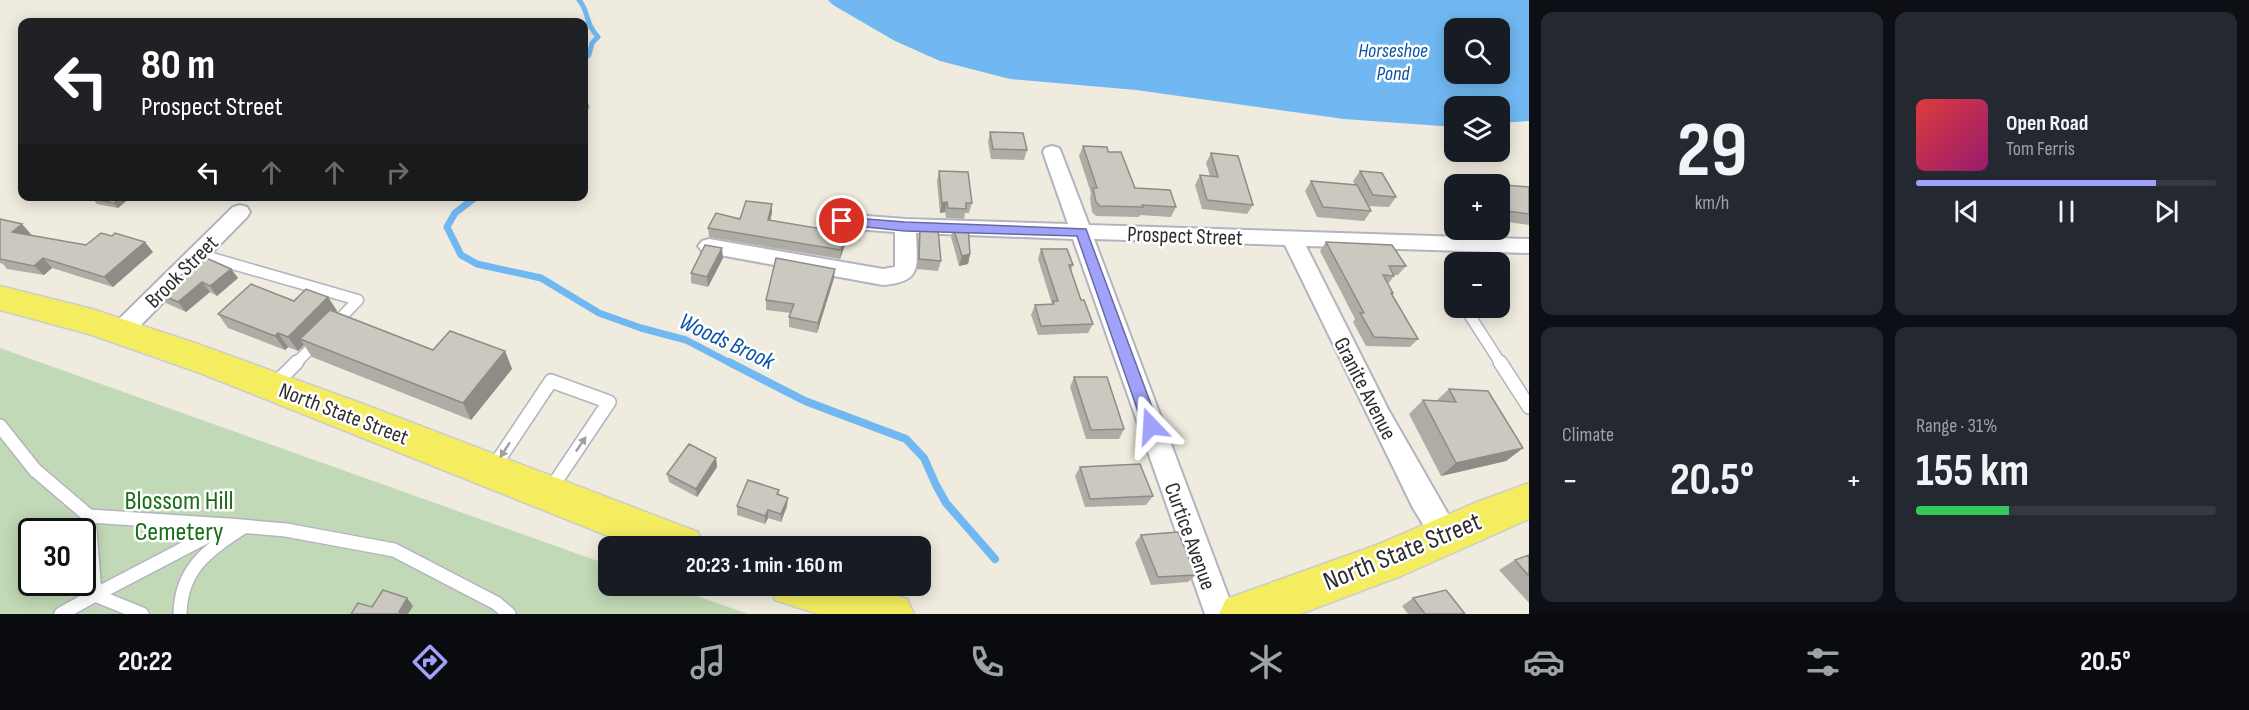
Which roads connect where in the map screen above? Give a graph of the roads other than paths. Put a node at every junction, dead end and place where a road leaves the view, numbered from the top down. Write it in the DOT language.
graph roads {
  1 [pos="1052,152"];
  2 [pos="240,212"];
  3 [pos="842,221"];
  4 [pos="905,226"];
  5 [pos="1082,232"];
  6 [pos="1292,239"];
  7 [pos="709,246"];
  8 [pos="1529,246"];
  9 [pos="198,254"];
  10 [pos="0,298"];
  11 [pos="1471,318"];
  12 [pos="122,330"];
  13 [pos="274,386"];
  14 [pos="1529,407"];
  15 [pos="0,426"];
  16 [pos="492,471"];
  17 [pos="549,493"];
  18 [pos="1529,501"];
  19 [pos="88,516"];
  20 [pos="229,525"];
  21 [pos="245,526"];
  22 [pos="1445,535"];
  23 [pos="657,536"];
  24 [pos="96,594"];
  25 [pos="92,596"];
  26 [pos="96,596"];
  27 [pos="829,596"];
  28 [pos="496,609"];
  29 [pos="61,614"];
  30 [pos="142,614"];
  31 [pos="180,614"];
  32 [pos="509,614"];
  33 [pos="892,614"];
  34 [pos="1220,614"];
  35 [pos="1241,614"];
  1 -- 5 [label="street, Curtice Avenue"];
  2 -- 9 [label="street, Brook Street"];
  3 -- 4 [label="street, Prospect Street"];
  4 -- 5 [label="street, Prospect Street"];
  4 -- 7 [label="street"];
  5 -- 6 [label="street, Prospect Street"];
  5 -- 34 [label="street, Curtice Avenue"];
  6 -- 8 [label="street, Prospect Street"];
  6 -- 22 [label="street, Granite Avenue"];
  9 -- 12 [label="street, Brook Street"];
  9 -- 13 [label="lane"];
  10 -- 12 [label="main road, North State Street"];
  11 -- 14 [label="lane"];
  12 -- 13 [label="main road, North State Street"];
  13 -- 16 [label="main road, North State Street"];
  15 -- 19 [label="lane"];
  16 -- 17 [label="main road, North State Street"];
  17 -- 16 [label="lane, one-way"];
  17 -- 23 [label="main road, North State Street"];
  18 -- 22 [label="main road, North State Street"];
  19 -- 20 [label="lane"];
  20 -- 21 [label="lane"];
  20 -- 24 [label="lane"];
  21 -- 28 [label="lane"];
  21 -- 31 [label="lane"];
  22 -- 35 [label="main road, North State Street"];
  25 -- 29 [label="lane"];
  26 -- 30 [label="lane"];
  27 -- 33 [label="main road"];
  28 -- 32 [label="lane"];
}
